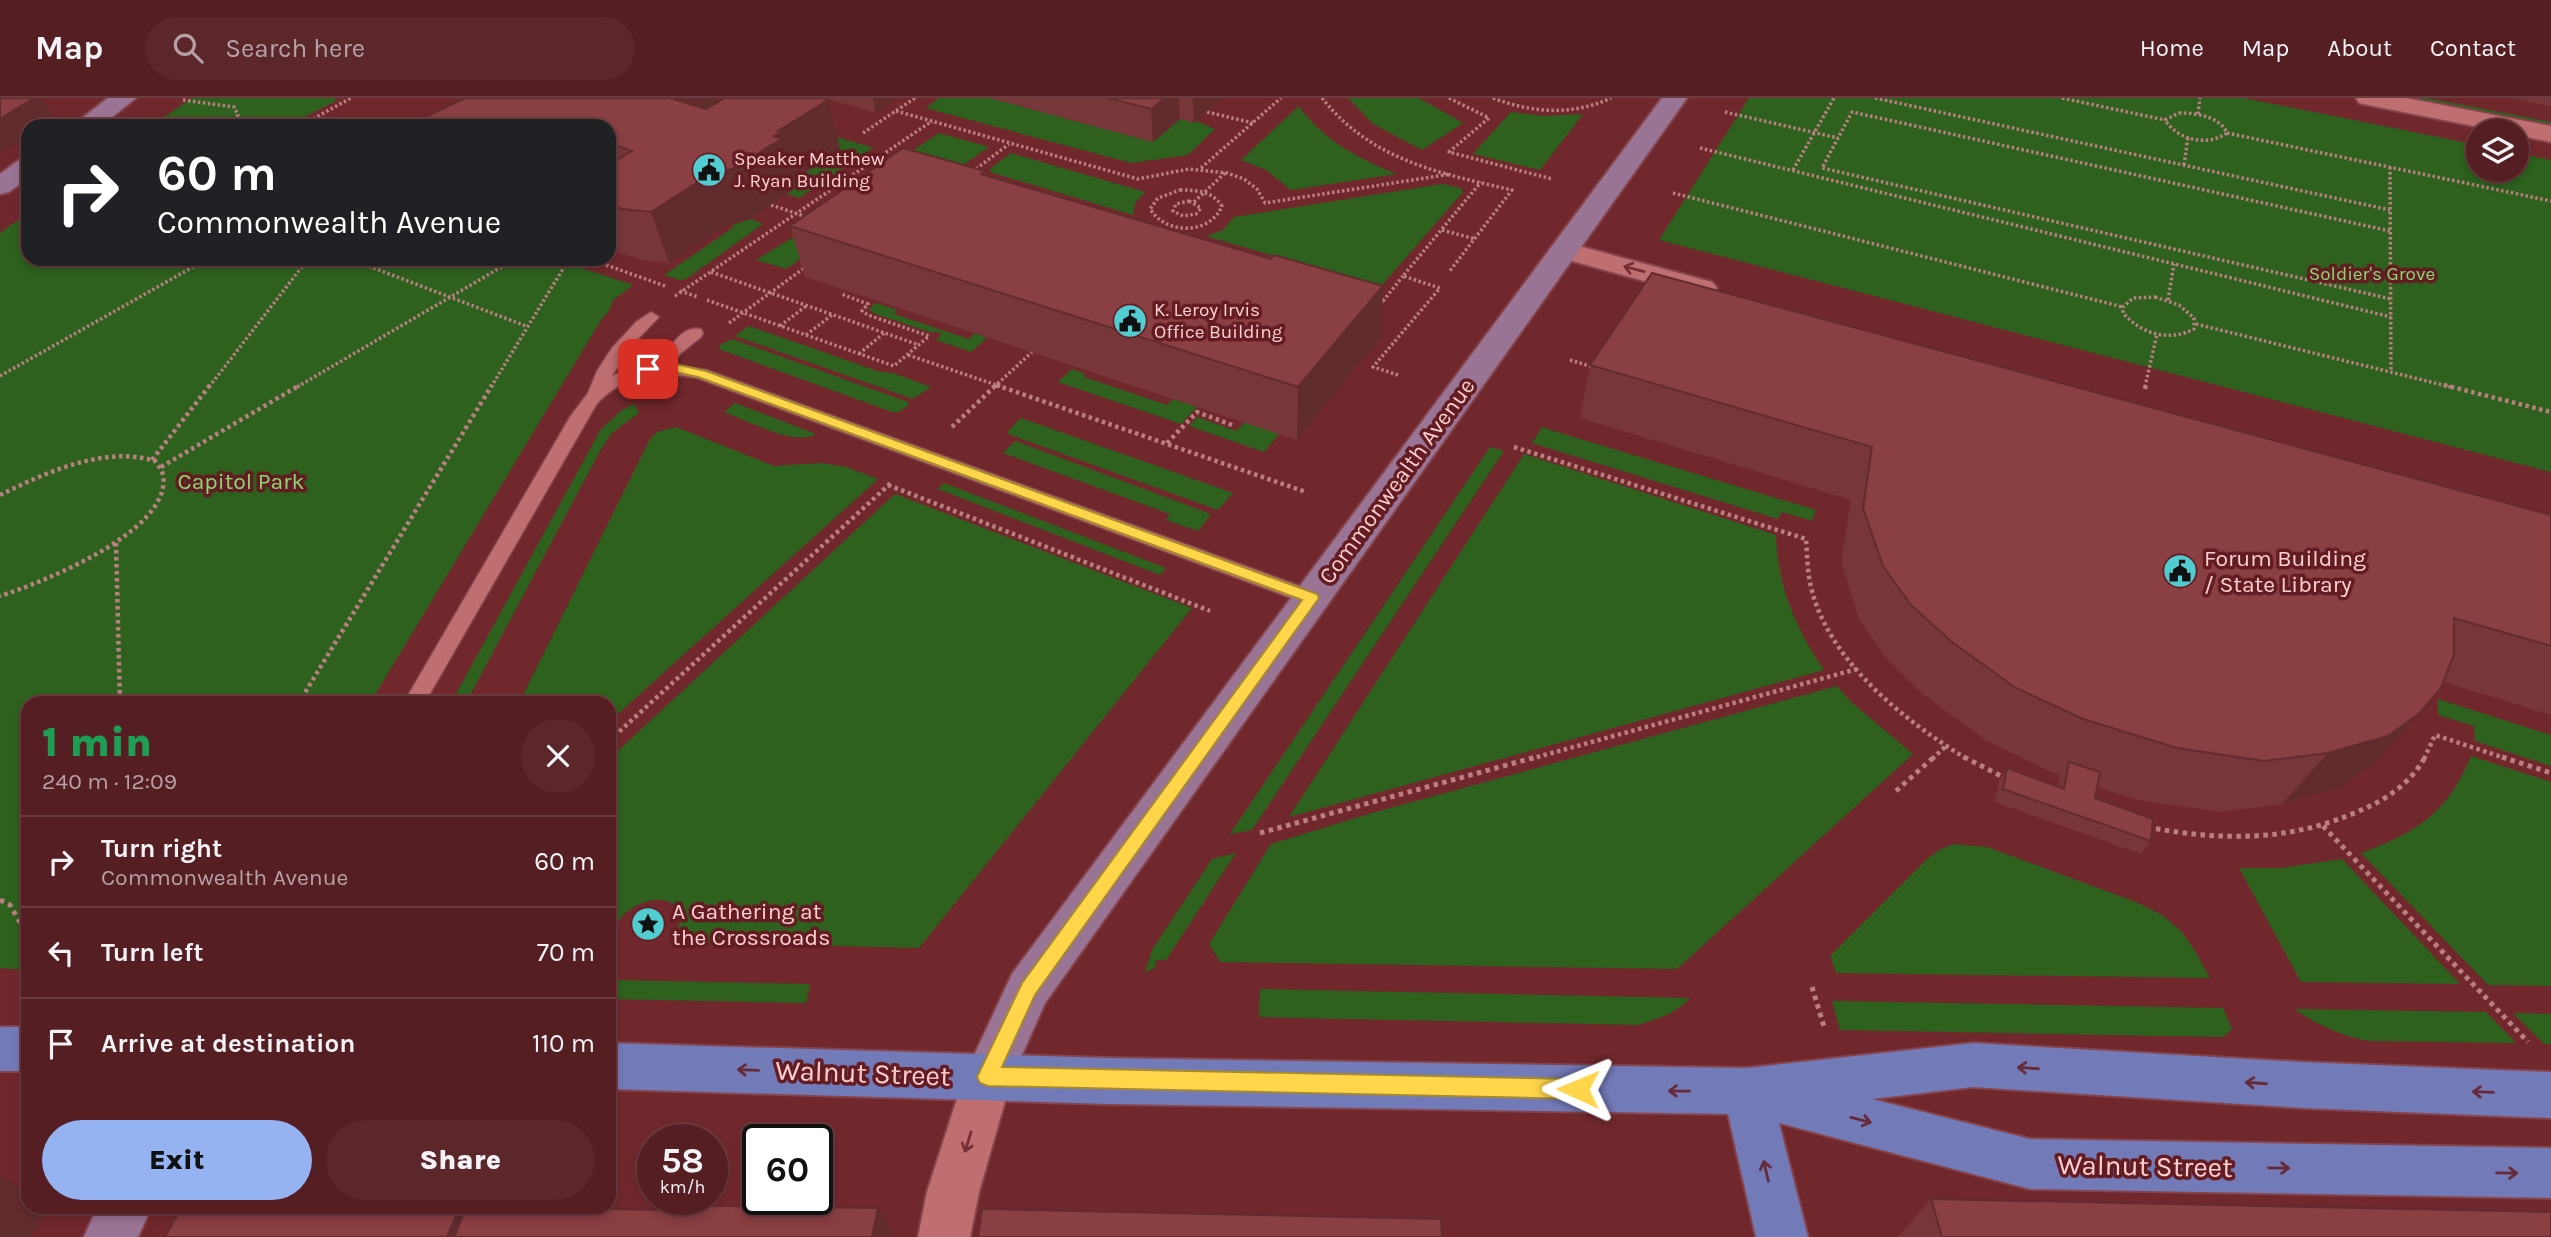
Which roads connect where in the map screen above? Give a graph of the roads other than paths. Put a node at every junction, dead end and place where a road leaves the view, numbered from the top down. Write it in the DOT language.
graph roads {
  1 [pos="124,98"];
  2 [pos="1675,98"];
  3 [pos="2368,98"];
  4 [pos="95,119"];
  5 [pos="2551,134"];
  6 [pos="21,171"];
  7 [pos="0,186"];
  8 [pos="1564,250"];
  9 [pos="1734,296"];
  10 [pos="651,317"];
  11 [pos="695,333"];
  12 [pos="660,368"];
  13 [pos="596,394"];
  14 [pos="1312,598"];
  15 [pos="418,696"];
  16 [pos="0,1049"];
  17 [pos="21,1049"];
  18 [pos="616,1066"];
  19 [pos="988,1077"];
  20 [pos="1748,1091"];
  21 [pos="2551,1095"];
  22 [pos="2551,1174"];
  23 [pos="122,1214"];
  24 [pos="110,1237"];
  25 [pos="944,1237"];
  26 [pos="1782,1237"];
  1 -- 4 [label="street"];
  2 -- 8 [label="street, Commonwealth Avenue"];
  3 -- 5 [label="street"];
  6 -- 7 [label="street"];
  9 -- 8 [label="street, one-way"];
  8 -- 14 [label="street, Commonwealth Avenue"];
  10 -- 13 [label="lane"];
  11 -- 12 [label="lane"];
  12 -- 13 [label="lane"];
  12 -- 14 [label="lane"];
  13 -- 15 [label="lane"];
  14 -- 19 [label="street, Commonwealth Avenue"];
  16 -- 17 [label="main road"];
  19 -- 18 [label="main road, Walnut Street, one-way"];
  20 -- 19 [label="main road, Walnut Street, one-way"];
  19 -- 25 [label="street, one-way"];
  21 -- 20 [label="main road, Walnut Street, one-way"];
  20 -- 22 [label="main road, Walnut Street, one-way"];
  26 -- 20 [label="main road, one-way"];
  23 -- 24 [label="street"];
}
